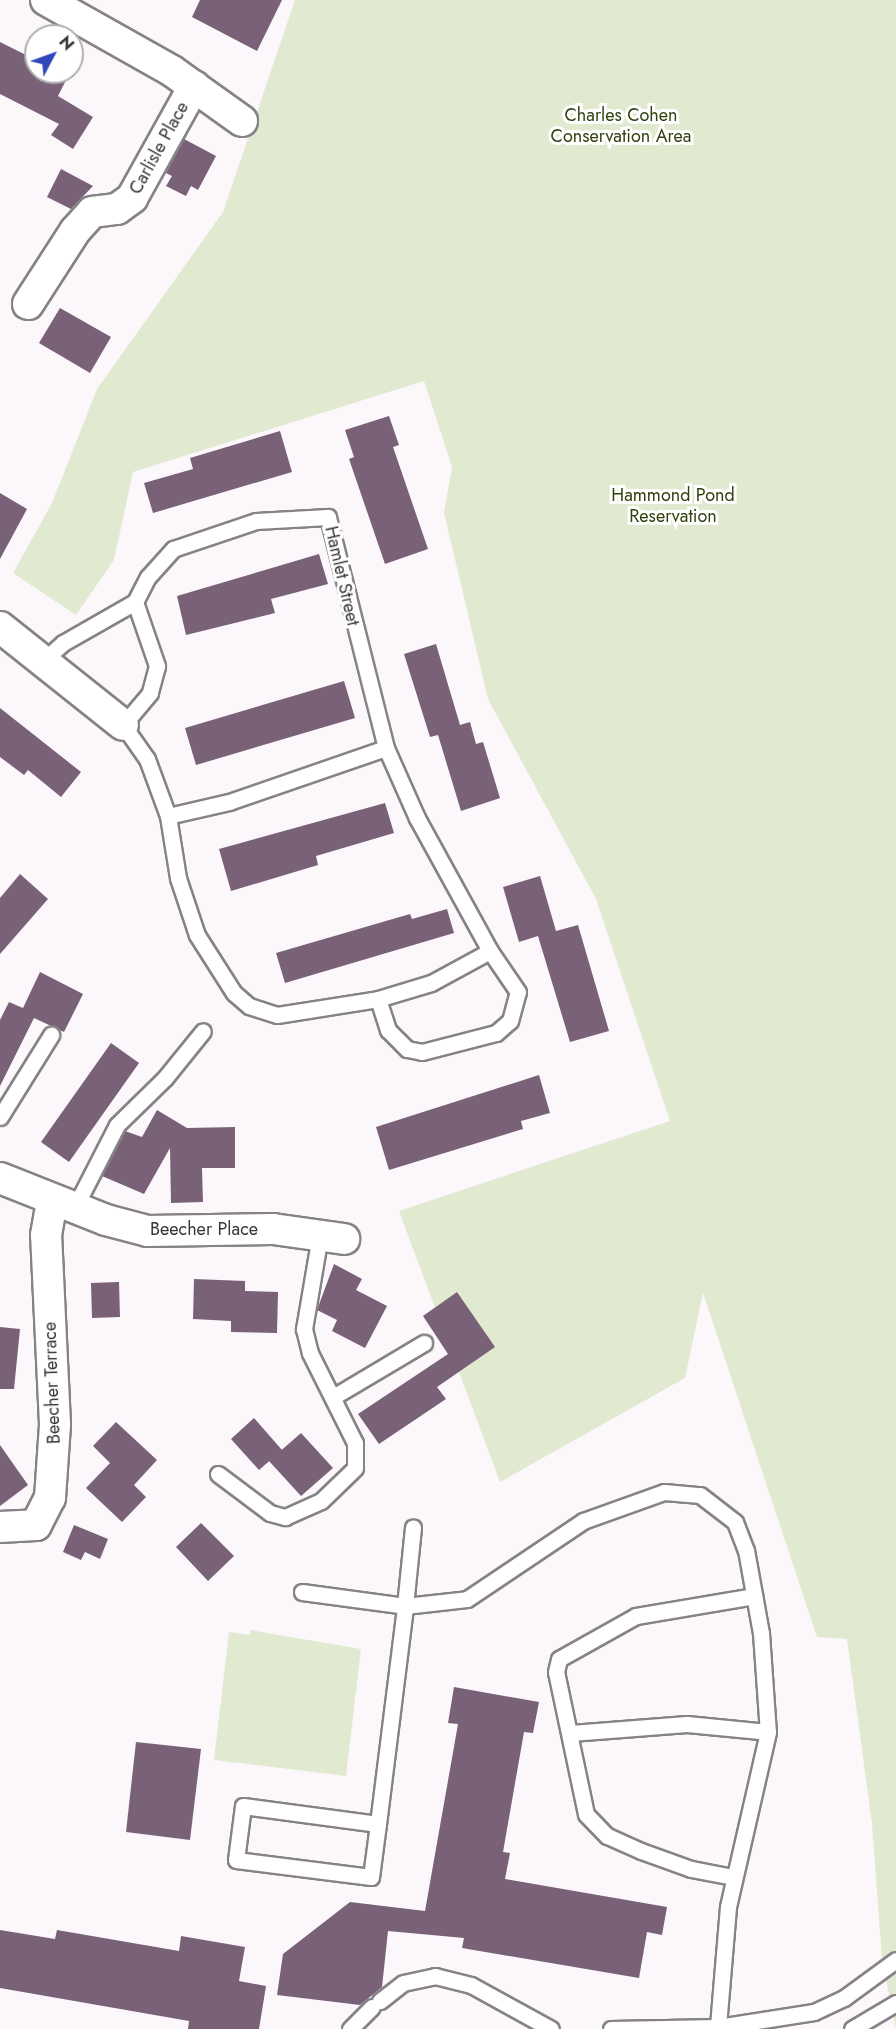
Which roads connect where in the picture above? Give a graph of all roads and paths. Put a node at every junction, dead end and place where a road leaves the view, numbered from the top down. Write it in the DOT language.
graph roads {
  1 [pos="46,0"];
  2 [pos="194,86"];
  3 [pos="242,121"];
  4 [pos="28,304"];
  5 [pos="135,602"];
  6 [pos="0,627"];
  7 [pos="43,661"];
  8 [pos="123,725"];
  9 [pos="386,748"];
  10 [pos="168,816"];
  11 [pos="490,951"];
  12 [pos="378,999"];
  13 [pos="203,1031"];
  14 [pos="51,1035"];
  15 [pos="0,1117"];
  16 [pos="0,1178"];
  17 [pos="63,1205"];
  18 [pos="332,1237"];
  19 [pos="424,1343"];
  20 [pos="333,1397"];
  21 [pos="218,1474"];
  22 [pos="0,1527"];
  23 [pos="413,1527"];
  24 [pos="302,1592"];
  25 [pos="754,1596"];
  26 [pos="405,1606"];
  27 [pos="768,1732"];
  28 [pos="571,1733"];
  29 [pos="378,1824"];
  30 [pos="733,1877"];
  31 [pos="896,1960"];
  32 [pos="896,2003"];
  33 [pos="721,2028"];
  34 [pos="350,2029"];
  35 [pos="551,2029"];
  36 [pos="611,2029"];
  37 [pos="852,2029"];
  1 -- 2 [label="street"];
  2 -- 3 [label="street"];
  2 -- 4 [label="street, Carlisle Place"];
  5 -- 7 [label="lane"];
  5 -- 8 [label="lane"];
  5 -- 9 [label="lane, Hamlet Street"];
  6 -- 7 [label="street"];
  7 -- 8 [label="street"];
  8 -- 10 [label="lane"];
  9 -- 10 [label="lane"];
  9 -- 11 [label="lane, Hamlet Street"];
  10 -- 12 [label="lane"];
  11 -- 12 [label="lane"];
  11 -- 12 [label="lane, Hamlet Street"];
  13 -- 17 [label="lane"];
  14 -- 15 [label="lane"];
  16 -- 17 [label="street, Beecher Place"];
  17 -- 18 [label="street, Beecher Place"];
  17 -- 22 [label="street, Beecher Terrace"];
  18 -- 20 [label="lane"];
  19 -- 20 [label="lane"];
  20 -- 21 [label="lane"];
  23 -- 26 [label="lane"];
  24 -- 26 [label="lane"];
  25 -- 26 [label="lane"];
  25 -- 27 [label="lane"];
  25 -- 28 [label="lane"];
  26 -- 29 [label="lane"];
  27 -- 28 [label="lane"];
  27 -- 30 [label="lane"];
  28 -- 30 [label="lane"];
  29 -- 29 [label="lane"];
  30 -- 33 [label="lane"];
  31 -- 33 [label="lane"];
  32 -- 37 [label="lane"];
  33 -- 36 [label="lane"];
  34 -- 35 [label="lane"];
}
